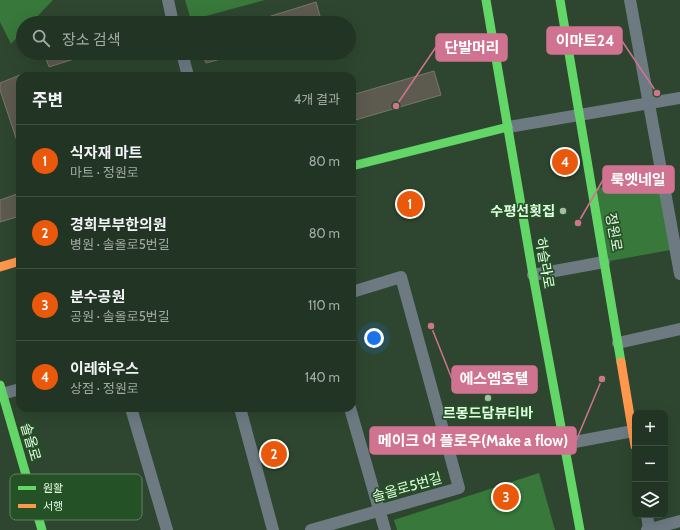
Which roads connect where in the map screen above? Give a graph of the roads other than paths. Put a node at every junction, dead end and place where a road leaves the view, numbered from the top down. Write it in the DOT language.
graph roads {
  1 [pos="168,0"];
  2 [pos="486,0"];
  3 [pos="560,0"];
  4 [pos="630,0"];
  5 [pos="171,16"];
  6 [pos="184,60"];
  7 [pos="187,72"];
  8 [pos="680,98"];
  9 [pos="649,104"];
  10 [pos="580,116"];
  11 [pos="508,127"];
  12 [pos="356,165"];
  13 [pos="16,262"];
  14 [pos="604,262"];
  15 [pos="0,267"];
  16 [pos="680,274"];
  17 [pos="533,275"];
  18 [pos="356,291"];
  19 [pos="680,329"];
  20 [pos="618,343"];
  21 [pos="16,389"];
  22 [pos="1,390"];
  23 [pos="132,412"];
  24 [pos="241,412"];
  25 [pos="351,412"];
  26 [pos="632,431"];
  27 [pos="564,444"];
  28 [pos="26,474"];
  29 [pos="379,511"];
  30 [pos="647,518"];
  31 [pos="39,520"];
  32 [pos="680,521"];
  33 [pos="42,530"];
  34 [pos="167,530"];
  35 [pos="273,530"];
  36 [pos="311,530"];
  37 [pos="385,530"];
  38 [pos="580,530"];
  39 [pos="648,530"];
  1 -- 5 [label="street"];
  2 -- 11 [label="street, 하슬라로"];
  3 -- 10 [label="street, 정원로"];
  4 -- 9 [label="street"];
  6 -- 7 [label="street"];
  8 -- 9 [label="street"];
  9 -- 10 [label="street"];
  9 -- 16 [label="street"];
  10 -- 11 [label="street"];
  10 -- 14 [label="street, 정원로"];
  11 -- 12 [label="street"];
  11 -- 17 [label="street, 하슬라로"];
  13 -- 15 [label="street"];
  14 -- 17 [label="street"];
  14 -- 20 [label="street, 정원로"];
  17 -- 27 [label="street, 하슬라로"];
  18 -- 29 [label="street, 솔올로5번길"];
  19 -- 20 [label="street"];
  20 -- 26 [label="street, 정원로"];
  21 -- 22 [label="street"];
  22 -- 28 [label="street, 솔올로"];
  23 -- 34 [label="street"];
  24 -- 35 [label="street"];
  25 -- 29 [label="street"];
  26 -- 27 [label="street"];
  27 -- 38 [label="street, 하슬라로"];
  29 -- 36 [label="street, 솔올로5번길"];
  29 -- 37 [label="street"];
  30 -- 39 [label="street"];
  31 -- 33 [label="street, 솔올로"];
  32 -- 39 [label="street"];
}
